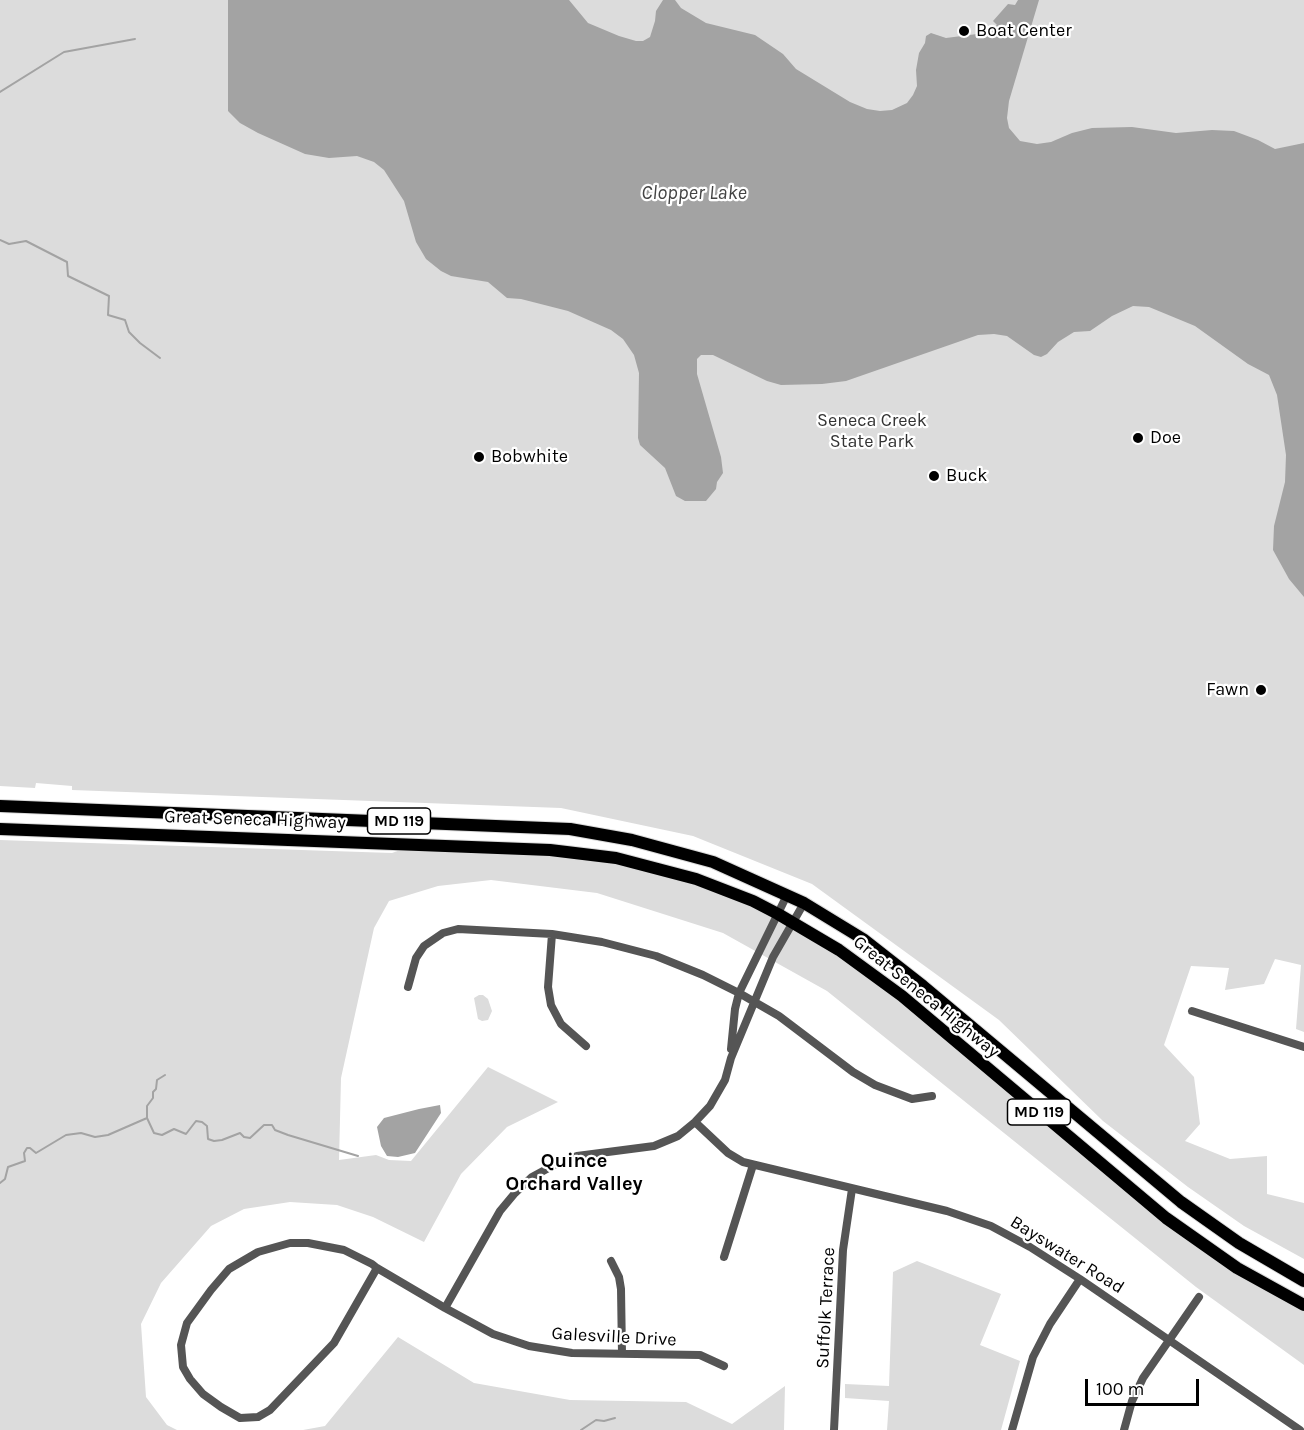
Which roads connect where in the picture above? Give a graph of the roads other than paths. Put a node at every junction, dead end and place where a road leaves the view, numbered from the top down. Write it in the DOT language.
graph roads {
  1 [pos="0,806"];
  2 [pos="0,829"];
  3 [pos="787,895"];
  4 [pos="804,903"];
  5 [pos="778,914"];
  6 [pos="794,922"];
  7 [pos="552,934"];
  8 [pos="408,987"];
  9 [pos="739,993"];
  10 [pos="754,1002"];
  11 [pos="1192,1011"];
  12 [pos="586,1046"];
  13 [pos="1304,1047"];
  14 [pos="731,1058"];
  15 [pos="932,1096"];
  16 [pos="695,1122"];
  17 [pos="753,1165"];
  18 [pos="852,1189"];
  19 [pos="724,1257"];
  20 [pos="611,1261"];
  21 [pos="377,1268"];
  22 [pos="1080,1279"];
  23 [pos="1304,1281"];
  24 [pos="1199,1297"];
  25 [pos="1304,1305"];
  26 [pos="445,1308"];
  27 [pos="1170,1341"];
  28 [pos="622,1354"];
  29 [pos="724,1366"];
  30 [pos="834,1430"];
  31 [pos="1012,1430"];
  32 [pos="1124,1430"];
  33 [pos="1300,1430"];
  1 -- 3 [label="main road, Great Seneca Highway / MD 119"];
  2 -- 5 [label="main road, Great Seneca Highway / MD 119"];
  3 -- 4 [label="main road, Great Seneca Highway / MD 119"];
  3 -- 5 [label="street"];
  4 -- 6 [label="street"];
  4 -- 23 [label="main road, Great Seneca Highway / MD 119"];
  5 -- 6 [label="main road, Great Seneca Highway / MD 119"];
  5 -- 9 [label="street"];
  6 -- 10 [label="street"];
  6 -- 25 [label="main road, Great Seneca Highway / MD 119"];
  7 -- 8 [label="street"];
  7 -- 9 [label="street"];
  7 -- 12 [label="street"];
  9 -- 10 [label="street"];
  9 -- 14 [label="street"];
  10 -- 14 [label="street"];
  10 -- 15 [label="street"];
  11 -- 13 [label="street"];
  14 -- 16 [label="street"];
  16 -- 17 [label="street, Bayswater Road"];
  16 -- 26 [label="street"];
  17 -- 18 [label="street, Bayswater Road"];
  17 -- 19 [label="street"];
  18 -- 22 [label="street, Bayswater Road"];
  18 -- 30 [label="street, Suffolk Terrace"];
  20 -- 28 [label="street"];
  21 -- 21 [label="street, Galesville Drive"];
  21 -- 26 [label="street, Galesville Drive"];
  22 -- 27 [label="street, Bayswater Road"];
  22 -- 31 [label="street"];
  24 -- 27 [label="street"];
  26 -- 28 [label="street, Galesville Drive"];
  27 -- 32 [label="street"];
  27 -- 33 [label="street, Bayswater Road"];
  28 -- 29 [label="street, Galesville Drive"];
}
